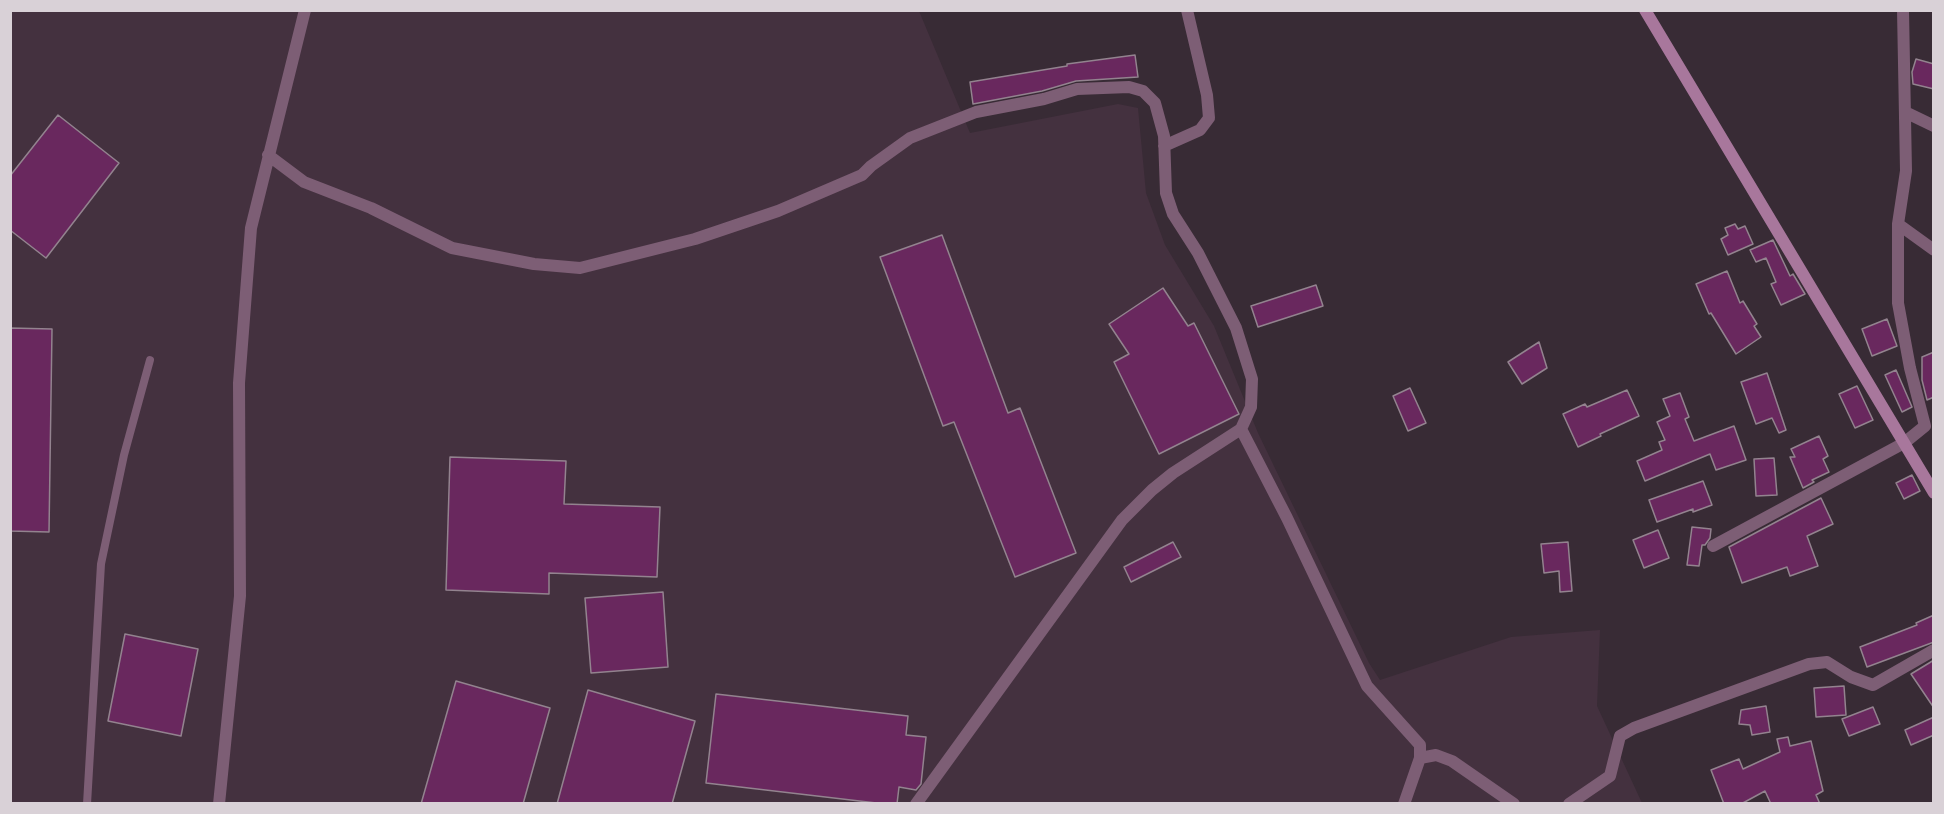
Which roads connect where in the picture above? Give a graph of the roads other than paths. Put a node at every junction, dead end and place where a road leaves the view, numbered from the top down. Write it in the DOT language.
graph roads {
  1 [pos="305,10"];
  2 [pos="1187,10"];
  3 [pos="1644,10"];
  4 [pos="1903,10"];
  5 [pos="1905,112"];
  6 [pos="1934,126"];
  7 [pos="1164,146"];
  8 [pos="268,155"];
  9 [pos="1898,224"];
  10 [pos="1934,250"];
  11 [pos="150,360"];
  12 [pos="1241,429"];
  13 [pos="1904,443"];
  14 [pos="1934,493"];
  15 [pos="1713,546"];
  16 [pos="1934,650"];
  17 [pos="1420,758"];
  18 [pos="87,804"];
  19 [pos="219,804"];
  20 [pos="916,804"];
  21 [pos="1404,804"];
  22 [pos="1514,804"];
  23 [pos="1569,804"];
  1 -- 8 [label="street"];
  2 -- 7 [label="street"];
  3 -- 13 [label="street"];
  4 -- 5 [label="street"];
  5 -- 6 [label="street"];
  5 -- 9 [label="street"];
  7 -- 8 [label="street"];
  7 -- 12 [label="street"];
  8 -- 19 [label="street"];
  9 -- 10 [label="street"];
  9 -- 13 [label="street"];
  11 -- 18 [label="lane"];
  12 -- 17 [label="street"];
  12 -- 20 [label="street"];
  13 -- 14 [label="street"];
  13 -- 15 [label="street"];
  16 -- 23 [label="street"];
  17 -- 21 [label="street"];
  17 -- 22 [label="street"];
}
